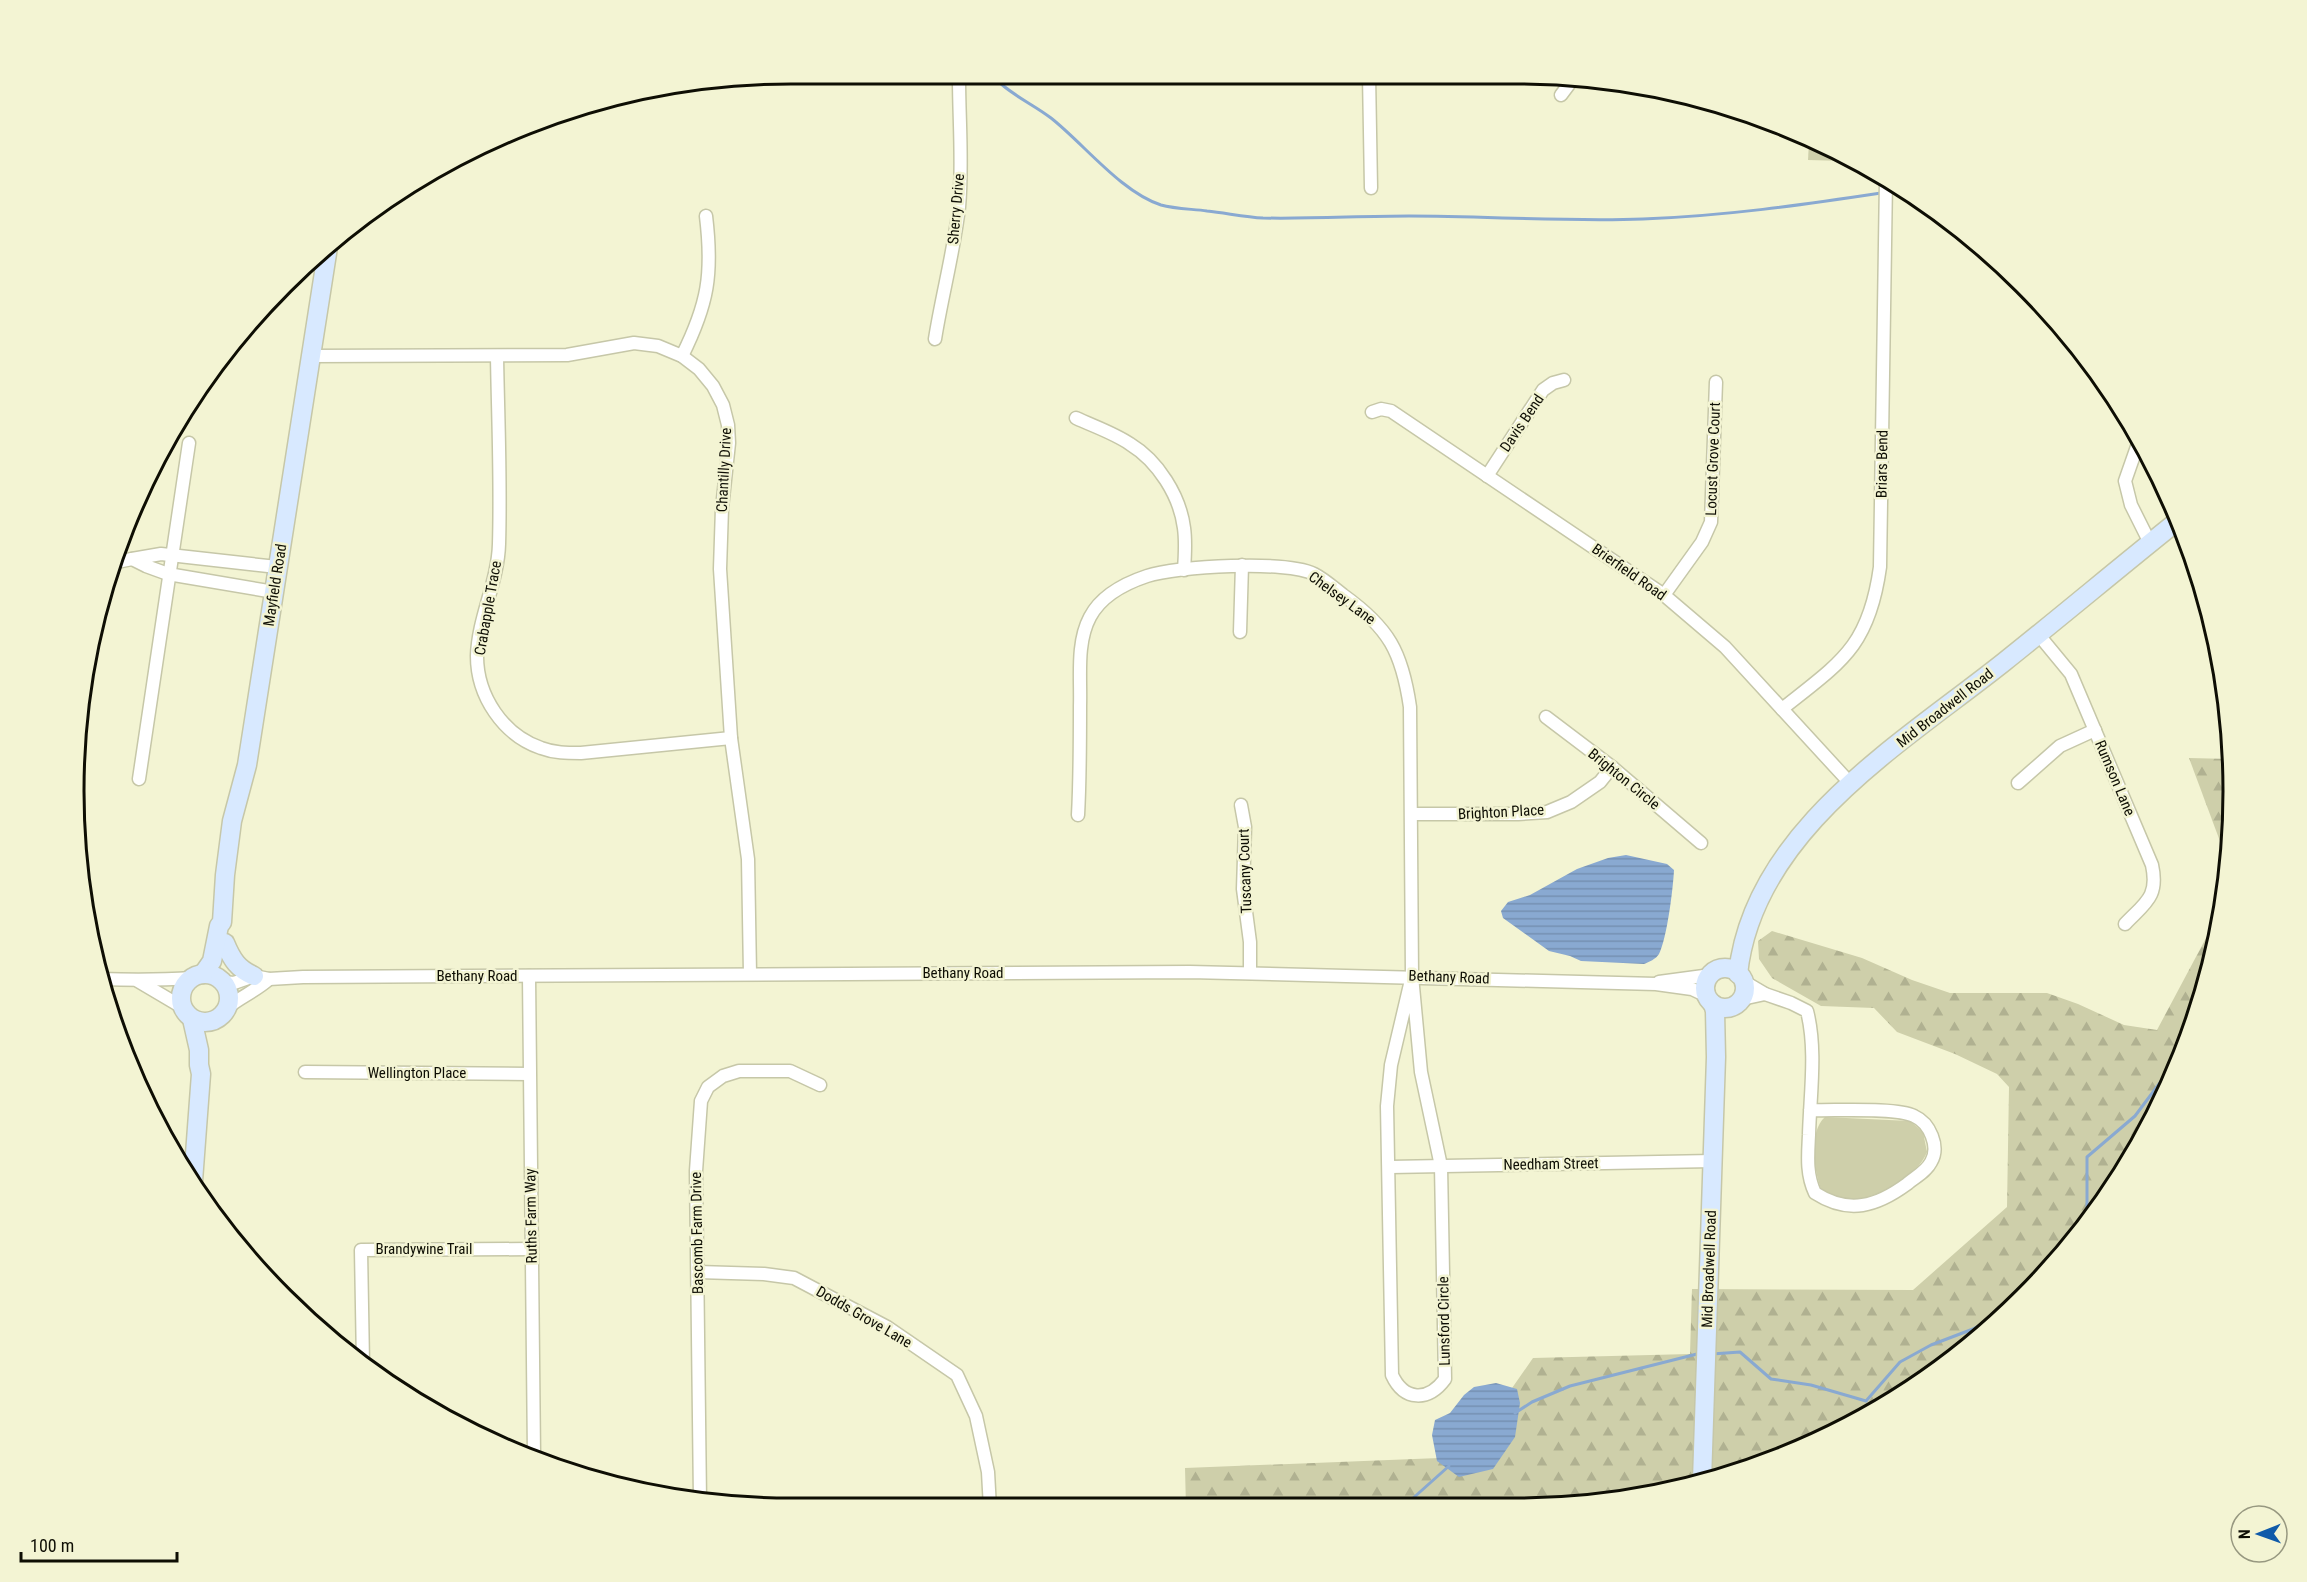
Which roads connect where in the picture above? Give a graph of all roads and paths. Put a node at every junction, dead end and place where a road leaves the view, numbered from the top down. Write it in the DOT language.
graph roads {
  1 [pos="959,84"];
  2 [pos="1369,84"];
  3 [pos="1567,86"];
  4 [pos="1561,95"];
  5 [pos="1371,188"];
  6 [pos="1886,189"];
  7 [pos="706,216"];
  8 [pos="326,258"];
  9 [pos="935,339"];
  10 [pos="310,356"];
  11 [pos="497,356"];
  12 [pos="682,356"];
  13 [pos="1564,380"];
  14 [pos="1716,382"];
  15 [pos="1372,412"];
  16 [pos="1076,418"];
  17 [pos="189,443"];
  18 [pos="2135,451"];
  19 [pos="1487,476"];
  20 [pos="2171,526"];
  21 [pos="2150,543"];
  22 [pos="172,555"];
  23 [pos="132,559"];
  24 [pos="123,561"];
  25 [pos="1242,565"];
  26 [pos="277,567"];
  27 [pos="1184,570"];
  28 [pos="168,574"];
  29 [pos="274,592"];
  30 [pos="1664,595"];
  31 [pos="1240,632"];
  32 [pos="2038,634"];
  33 [pos="1782,709"];
  34 [pos="1545,717"];
  35 [pos="2095,730"];
  36 [pos="731,738"];
  37 [pos="1612,767"];
  38 [pos="139,779"];
  39 [pos="1850,783"];
  40 [pos="2018,783"];
  41 [pos="1241,805"];
  42 [pos="1412,814"];
  43 [pos="1078,815"];
  44 [pos="1701,843"];
  45 [pos="222,922"];
  46 [pos="2125,924"];
  47 [pos="225,944"];
  48 [pos="1250,973"];
  49 [pos="750,974"];
  50 [pos="197,976"];
  51 [pos="529,976"];
  52 [pos="1412,976"];
  53 [pos="262,978"];
  54 [pos="110,979"];
  55 [pos="138,981"];
  56 [pos="222,981"];
  57 [pos="1656,984"];
  58 [pos="1732,984"];
  59 [pos="1710,1000"];
  60 [pos="187,1013"];
  61 [pos="222,1013"];
  62 [pos="1716,1057"];
  63 [pos="305,1072"];
  64 [pos="201,1074"];
  65 [pos="529,1074"];
  66 [pos="820,1085"];
  67 [pos="1810,1110"];
  68 [pos="1713,1161"];
  69 [pos="1441,1166"];
  70 [pos="1390,1167"];
  71 [pos="194,1169"];
  72 [pos="531,1249"];
  73 [pos="698,1272"];
  74 [pos="363,1353"];
  75 [pos="534,1449"];
  76 [pos="1702,1473"];
  77 [pos="700,1492"];
  78 [pos="989,1498"];
  1 -- 9 [label="street, Sherry Drive"];
  2 -- 5 [label="street"];
  3 -- 4 [label="street"];
  6 -- 33 [label="street, Briars Bend"];
  7 -- 12 [label="street"];
  8 -- 10 [label="street, Mayfield Road"];
  10 -- 11 [label="street, Chantilly Drive"];
  10 -- 26 [label="street, Mayfield Road"];
  11 -- 12 [label="street, Chantilly Drive"];
  11 -- 36 [label="street, Crabapple Trace"];
  12 -- 36 [label="street, Chantilly Drive"];
  13 -- 19 [label="street, Davis Bend"];
  14 -- 30 [label="street, Locust Grove Court"];
  15 -- 19 [label="street, Brierfield Road"];
  16 -- 27 [label="street"];
  17 -- 22 [label="street"];
  18 -- 21 [label="street"];
  19 -- 30 [label="street, Brierfield Road"];
  20 -- 21 [label="street, Mid Broadwell Road"];
  21 -- 32 [label="street, Mid Broadwell Road"];
  22 -- 23 [label="street"];
  22 -- 26 [label="street"];
  22 -- 28 [label="street"];
  23 -- 24 [label="street"];
  23 -- 28 [label="street"];
  25 -- 27 [label="street, Chelsey Lane"];
  25 -- 31 [label="street"];
  25 -- 42 [label="street, Chelsey Lane"];
  26 -- 29 [label="street, Mayfield Road"];
  27 -- 43 [label="street, Chelsey Lane"];
  28 -- 29 [label="street"];
  28 -- 38 [label="street"];
  29 -- 45 [label="street, Mayfield Road"];
  30 -- 33 [label="street, Brierfield Road"];
  32 -- 35 [label="street, Rumson Lane"];
  32 -- 39 [label="street, Mid Broadwell Road"];
  33 -- 39 [label="street, Brierfield Road"];
  34 -- 37 [label="street, Brighton Circle"];
  35 -- 40 [label="street"];
  35 -- 46 [label="street, Rumson Lane"];
  36 -- 49 [label="street, Chantilly Drive"];
  37 -- 42 [label="street, Brighton Place"];
  37 -- 44 [label="street, Brighton Circle"];
  39 -- 58 [label="street, Mid Broadwell Road"];
  41 -- 48 [label="street, Tuscany Court"];
  42 -- 52 [label="street, Chelsey Lane"];
  45 -- 47 [label="street, Mayfield Road"];
  45 -- 50 [label="street, Mayfield Road"];
  47 -- 53 [label="street"];
  47 -- 56 [label="street, Mayfield Road"];
  48 -- 49 [label="street, Bethany Road"];
  48 -- 52 [label="street, Bethany Road"];
  49 -- 51 [label="street, Bethany Road"];
  50 -- 55 [label="street"];
  50 -- 56 [label="street"];
  50 -- 60 [label="street"];
  51 -- 53 [label="street, Bethany Road"];
  51 -- 65 [label="street, Ruths Farm Way"];
  52 -- 57 [label="street, Bethany Road"];
  52 -- 69 [label="street, Lunsford Circle"];
  52 -- 70 [label="street, Lunsford Circle"];
  53 -- 56 [label="street, Bethany Road"];
  53 -- 61 [label="street, Bethany Road"];
  54 -- 55 [label="street"];
  55 -- 60 [label="street"];
  56 -- 61 [label="street"];
  57 -- 58 [label="street, Bethany Road"];
  57 -- 59 [label="street, Bethany Road"];
  58 -- 59 [label="street"];
  58 -- 59 [label="street, Mid Broadwell Road"];
  58 -- 62 [label="street, Mid Broadwell Road"];
  58 -- 67 [label="street, Bethany Road"];
  59 -- 62 [label="street, Mid Broadwell Road"];
  60 -- 61 [label="street"];
  60 -- 64 [label="street"];
  61 -- 64 [label="street"];
  62 -- 68 [label="street, Mid Broadwell Road"];
  63 -- 65 [label="street, Wellington Place"];
  64 -- 71 [label="street"];
  65 -- 72 [label="street, Ruths Farm Way"];
  66 -- 73 [label="street, Bascomb Farm Drive"];
  67 -- 67 [label="street"];
  68 -- 69 [label="street, Needham Street"];
  68 -- 76 [label="street, Mid Broadwell Road"];
  69 -- 70 [label="street, Needham Street"];
  69 -- 70 [label="street, Lunsford Circle"];
  72 -- 74 [label="street, Brandywine Trail"];
  72 -- 75 [label="street, Ruths Farm Way"];
  73 -- 77 [label="street, Bascomb Farm Drive"];
  73 -- 78 [label="street, Dodds Grove Lane"];
}
